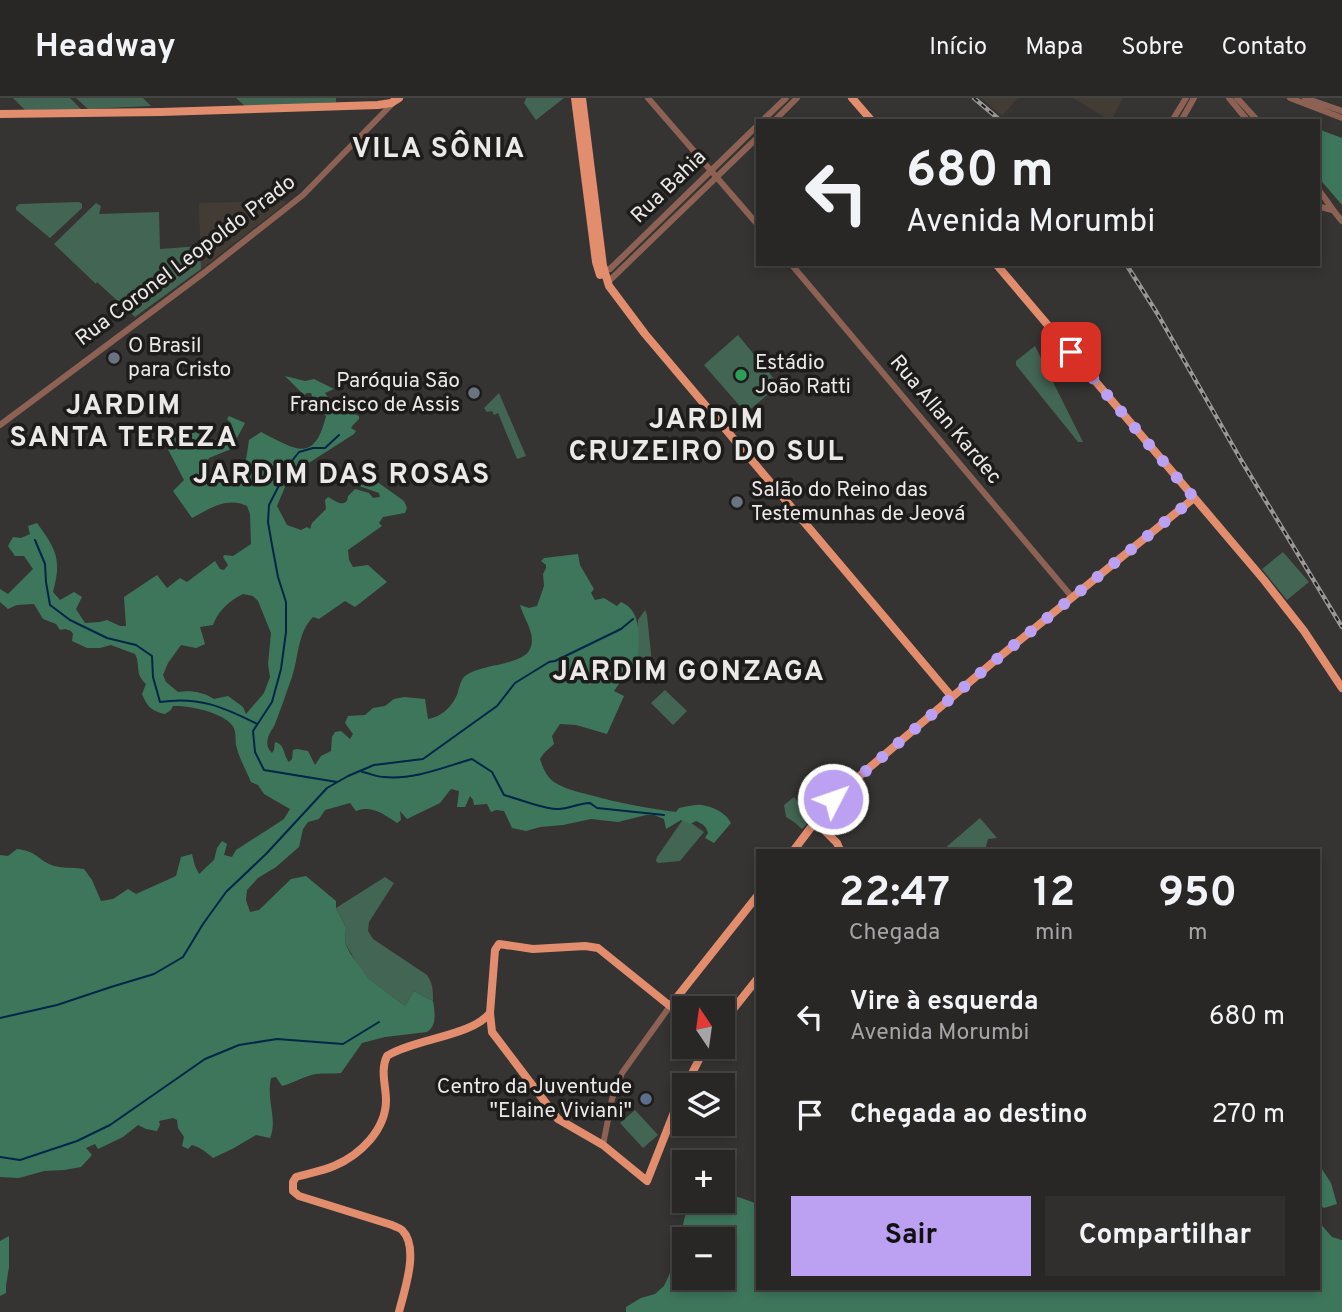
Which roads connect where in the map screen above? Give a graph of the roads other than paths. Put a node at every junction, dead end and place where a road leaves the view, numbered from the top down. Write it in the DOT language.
graph roads {
  1 [pos="575,98"];
  2 [pos="582,98"];
  3 [pos="648,98"];
  4 [pos="786,98"];
  5 [pos="797,98"];
  6 [pos="852,98"];
  7 [pos="1186,98"];
  8 [pos="1194,98"];
  9 [pos="1229,98"];
  10 [pos="1237,98"];
  11 [pos="1290,98"];
  12 [pos="1305,98"];
  13 [pos="398,99"];
  14 [pos="385,105"];
  15 [pos="1342,111"];
  16 [pos="0,114"];
  17 [pos="1342,118"];
  18 [pos="764,119"];
  19 [pos="776,119"];
  20 [pos="870,119"];
  21 [pos="1173,119"];
  22 [pos="1182,119"];
  23 [pos="1246,119"];
  24 [pos="1256,119"];
  25 [pos="756,127"];
  26 [pos="756,138"];
  27 [pos="714,173"];
  28 [pos="1320,191"];
  29 [pos="1320,207"];
  30 [pos="1332,210"];
  31 [pos="1342,221"];
  32 [pos="756,223"];
  33 [pos="793,266"];
  34 [pos="998,266"];
  35 [pos="610,271"];
  36 [pos="605,284"];
  37 [pos="0,425"];
  38 [pos="1194,498"];
  39 [pos="1072,597"];
  40 [pos="1342,688"];
  41 [pos="952,697"];
  42 [pos="821,814"];
  43 [pos="824,830"];
  44 [pos="806,835"];
  45 [pos="795,849"];
  46 [pos="840,849"];
  47 [pos="756,898"];
  48 [pos="756,981"];
  49 [pos="670,1006"];
  50 [pos="735,1007"];
  51 [pos="490,1013"];
  52 [pos="467,1029"];
  53 [pos="492,1032"];
  54 [pos="672,1118"];
  55 [pos="603,1145"];
  56 [pos="399,1312"];
  1 -- 36 [label="main road"];
  2 -- 35 [label="main road"];
  3 -- 27 [label="street"];
  4 -- 18 [label="street"];
  5 -- 19 [label="street"];
  6 -- 20 [label="main road"];
  7 -- 21 [label="street"];
  8 -- 22 [label="street"];
  9 -- 23 [label="street"];
  10 -- 24 [label="street"];
  11 -- 17 [label="street"];
  12 -- 15 [label="street"];
  13 -- 14 [label="main road"];
  14 -- 16 [label="main road"];
  14 -- 37 [label="street, Rua Coronel Leopoldo Prado"];
  25 -- 27 [label="street, Rua Bahia"];
  26 -- 27 [label="street, Rua Bahia"];
  27 -- 32 [label="street"];
  27 -- 35 [label="street, Rua Bahia"];
  28 -- 30 [label="street"];
  29 -- 30 [label="street"];
  30 -- 31 [label="street"];
  33 -- 39 [label="street, Rua Allan Kardec"];
  34 -- 38 [label="main road"];
  35 -- 36 [label="main road"];
  36 -- 41 [label="main road"];
  38 -- 39 [label="main road"];
  38 -- 40 [label="main road"];
  39 -- 41 [label="main road"];
  41 -- 42 [label="main road"];
  42 -- 43 [label="main road"];
  42 -- 44 [label="main road"];
  43 -- 44 [label="main road"];
  43 -- 46 [label="main road"];
  44 -- 45 [label="main road"];
  47 -- 49 [label="main road"];
  48 -- 50 [label="main road"];
  49 -- 51 [label="main road"];
  49 -- 55 [label="street"];
  51 -- 52 [label="main road"];
  51 -- 53 [label="main road"];
  52 -- 53 [label="main road"];
  52 -- 56 [label="main road"];
  53 -- 55 [label="main road"];
  54 -- 55 [label="main road"];
}
